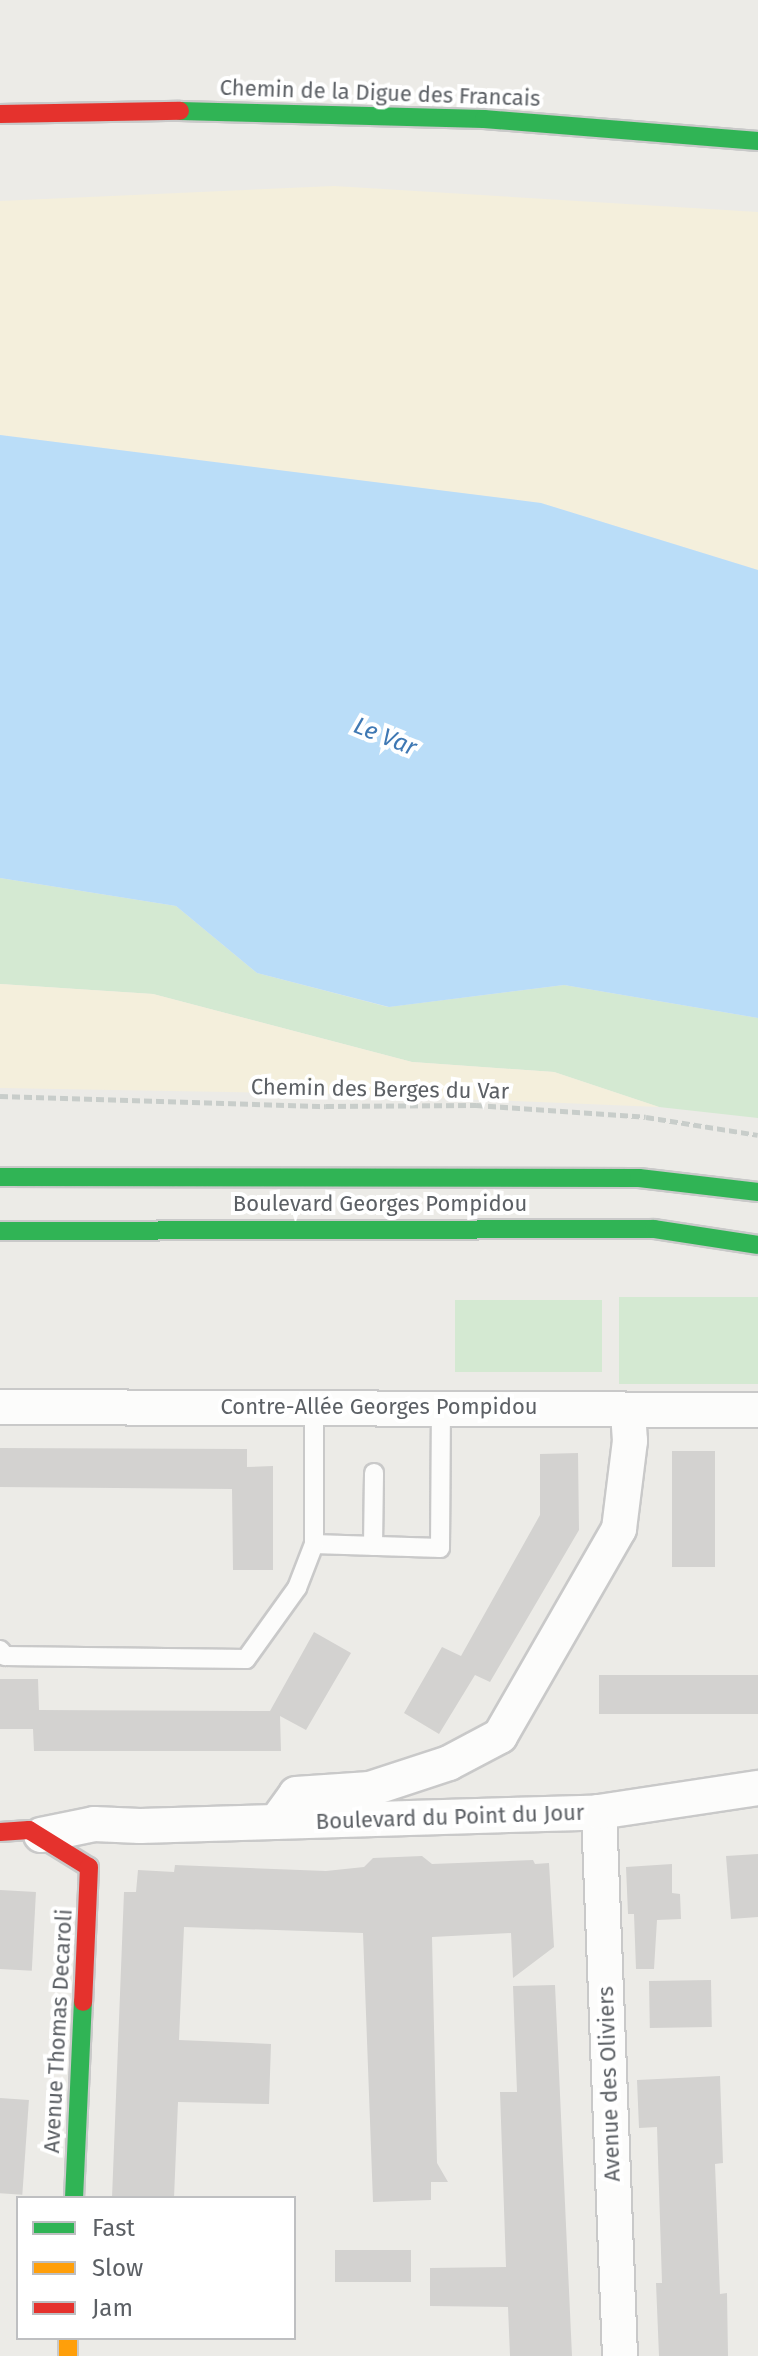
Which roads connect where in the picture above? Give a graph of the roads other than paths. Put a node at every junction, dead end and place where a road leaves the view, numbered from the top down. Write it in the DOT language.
graph roads {
  1 [pos="0,114"];
  2 [pos="758,141"];
  3 [pos="0,1177"];
  4 [pos="758,1192"];
  5 [pos="0,1231"];
  6 [pos="758,1245"];
  7 [pos="0,1407"];
  8 [pos="314,1407"];
  9 [pos="441,1407"];
  10 [pos="628,1410"];
  11 [pos="758,1410"];
  12 [pos="374,1473"];
  13 [pos="314,1544"];
  14 [pos="373,1546"];
  15 [pos="0,1650"];
  16 [pos="758,1788"];
  17 [pos="599,1812"];
  18 [pos="276,1822"];
  19 [pos="140,1826"];
  20 [pos="0,1832"];
  21 [pos="41,1835"];
  22 [pos="89,1867"];
  23 [pos="74,2196"];
  24 [pos="620,2356"];
  1 -- 2 [label="main road, Chemin de la Digue des Francais"];
  3 -- 4 [label="main road, Boulevard Georges Pompidou"];
  5 -- 6 [label="main road, Boulevard Georges Pompidou"];
  7 -- 8 [label="street, Contre-Allée Georges Pompidou"];
  8 -- 9 [label="street, Contre-Allée Georges Pompidou"];
  8 -- 13 [label="lane"];
  9 -- 10 [label="street, Contre-Allée Georges Pompidou"];
  9 -- 14 [label="lane"];
  10 -- 11 [label="street, Contre-Allée Georges Pompidou"];
  10 -- 18 [label="street"];
  12 -- 14 [label="lane"];
  13 -- 14 [label="lane"];
  13 -- 15 [label="lane"];
  16 -- 17 [label="street, Boulevard du Point du Jour"];
  17 -- 18 [label="street, Boulevard du Point du Jour"];
  17 -- 24 [label="street, Avenue des Oliviers"];
  18 -- 19 [label="street, Boulevard du Point du Jour"];
  19 -- 21 [label="street, Boulevard du Point du Jour"];
  19 -- 22 [label="street"];
  20 -- 21 [label="main road, Boulevard du Point du Jour"];
  21 -- 22 [label="main road, Boulevard du Point du Jour"];
  22 -- 23 [label="main road, Avenue Thomas Decaroli"];
}
